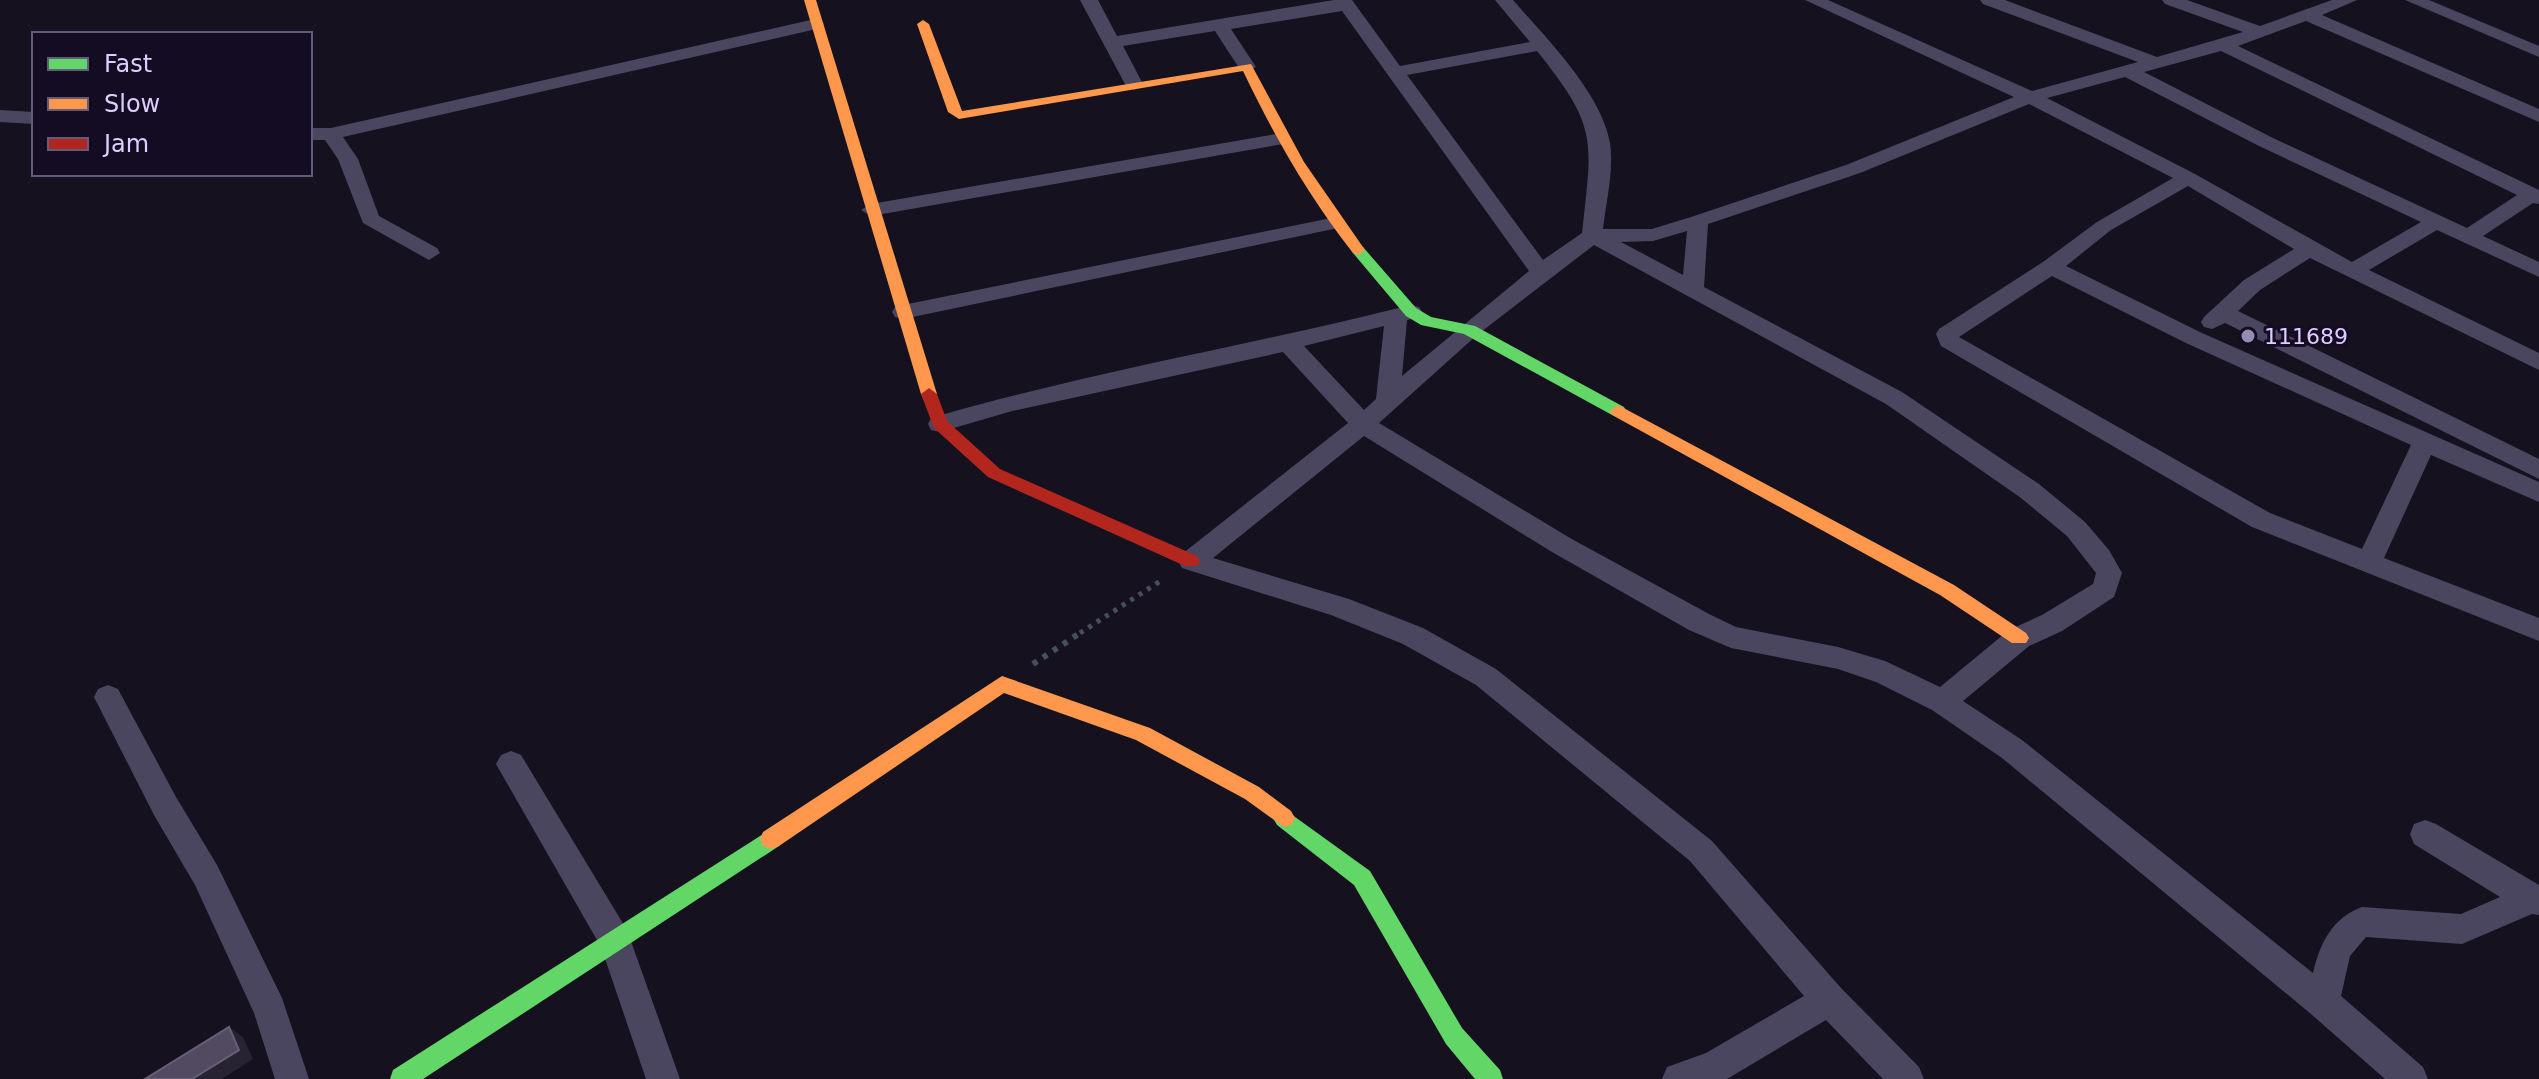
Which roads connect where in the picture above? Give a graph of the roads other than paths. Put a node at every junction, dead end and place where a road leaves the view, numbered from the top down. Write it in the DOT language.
graph roads {
  1 [pos="810,0"];
  2 [pos="1089,0"];
  3 [pos="1504,0"];
  4 [pos="1814,0"];
  5 [pos="1989,0"];
  6 [pos="2171,0"];
  7 [pos="2348,0"];
  8 [pos="2414,0"];
  9 [pos="1345,2"];
  10 [pos="2309,16"];
  11 [pos="815,24"];
  12 [pos="923,24"];
  13 [pos="1220,25"];
  14 [pos="2261,32"];
  15 [pos="1113,42"];
  16 [pos="1540,45"];
  17 [pos="2223,45"];
  18 [pos="2539,52"];
  19 [pos="2153,62"];
  20 [pos="1247,67"];
  21 [pos="2126,70"];
  22 [pos="1395,72"];
  23 [pos="1134,84"];
  24 [pos="2030,97"];
  25 [pos="0,116"];
  26 [pos="2539,116"];
  27 [pos="32,118"];
  28 [pos="321,134"];
  29 [pos="1282,139"];
  30 [pos="2188,178"];
  31 [pos="2535,196"];
  32 [pos="871,210"];
  33 [pos="1698,221"];
  34 [pos="1336,223"];
  35 [pos="2435,223"];
  36 [pos="1592,236"];
  37 [pos="2469,236"];
  38 [pos="2309,249"];
  39 [pos="429,253"];
  40 [pos="2051,267"];
  41 [pos="2353,270"];
  42 [pos="2539,270"];
  43 [pos="1541,272"];
  44 [pos="1693,290"];
  45 [pos="903,312"];
  46 [pos="2222,312"];
  47 [pos="1404,314"];
  48 [pos="1469,330"];
  49 [pos="2194,338"];
  50 [pos="1288,343"];
  51 [pos="2539,362"];
  52 [pos="1388,401"];
  53 [pos="940,424"];
  54 [pos="1363,424"];
  55 [pos="2424,443"];
  56 [pos="2538,486"];
  57 [pos="1191,561"];
  58 [pos="2369,562"];
  59 [pos="2539,630"];
  60 [pos="2019,638"];
  61 [pos="108,697"];
  62 [pos="1942,702"];
  63 [pos="511,764"];
  64 [pos="2425,834"];
  65 [pos="2535,900"];
  66 [pos="615,941"];
  67 [pos="1829,1000"];
  68 [pos="2323,1002"];
  69 [pos="292,1079"];
  70 [pos="402,1079"];
  71 [pos="663,1079"];
  72 [pos="1491,1079"];
  73 [pos="1679,1079"];
  74 [pos="1907,1079"];
  75 [pos="2411,1079"];
  1 -- 11 [label="street"];
  2 -- 15 [label="street"];
  3 -- 16 [label="street"];
  4 -- 24 [label="street"];
  5 -- 19 [label="street"];
  6 -- 14 [label="street"];
  7 -- 10 [label="street"];
  8 -- 18 [label="street"];
  9 -- 13 [label="street"];
  9 -- 22 [label="street"];
  10 -- 14 [label="street"];
  10 -- 26 [label="street"];
  11 -- 28 [label="street"];
  11 -- 32 [label="street"];
  12 -- 23 [label="street"];
  13 -- 15 [label="street"];
  13 -- 20 [label="street"];
  14 -- 17 [label="street"];
  15 -- 23 [label="street"];
  16 -- 22 [label="street"];
  16 -- 36 [label="street"];
  17 -- 19 [label="street"];
  17 -- 31 [label="street"];
  19 -- 21 [label="street"];
  20 -- 23 [label="street"];
  20 -- 29 [label="street"];
  21 -- 24 [label="street"];
  21 -- 35 [label="street"];
  22 -- 43 [label="street"];
  24 -- 30 [label="street"];
  24 -- 33 [label="street"];
  25 -- 27 [label="street"];
  28 -- 39 [label="street"];
  29 -- 32 [label="street"];
  29 -- 34 [label="street"];
  30 -- 38 [label="street"];
  30 -- 40 [label="street"];
  31 -- 37 [label="street"];
  32 -- 45 [label="street"];
  33 -- 36 [label="street"];
  33 -- 44 [label="street"];
  34 -- 45 [label="street"];
  34 -- 47 [label="street"];
  35 -- 37 [label="street"];
  35 -- 41 [label="street"];
  36 -- 43 [label="street"];
  36 -- 44 [label="street"];
  37 -- 42 [label="street"];
  38 -- 41 [label="street"];
  38 -- 46 [label="street"];
  40 -- 49 [label="street"];
  40 -- 58 [label="street"];
  41 -- 51 [label="street"];
  43 -- 48 [label="street"];
  44 -- 60 [label="street"];
  45 -- 53 [label="street"];
  46 -- 49 [label="street"];
  46 -- 56 [label="street"];
  47 -- 48 [label="street"];
  47 -- 50 [label="street"];
  47 -- 52 [label="street"];
  48 -- 52 [label="street"];
  48 -- 60 [label="street"];
  49 -- 55 [label="street"];
  50 -- 53 [label="street"];
  50 -- 54 [label="street"];
  52 -- 54 [label="street"];
  53 -- 57 [label="street"];
  54 -- 57 [label="street"];
  54 -- 62 [label="street"];
  55 -- 56 [label="street"];
  55 -- 58 [label="street"];
  57 -- 67 [label="street"];
  58 -- 59 [label="street"];
  60 -- 62 [label="street"];
  61 -- 69 [label="street"];
  62 -- 68 [label="street"];
  63 -- 66 [label="street"];
  64 -- 65 [label="street"];
  65 -- 68 [label="street"];
  66 -- 70 [label="street"];
  66 -- 71 [label="street"];
  66 -- 72 [label="street"];
  67 -- 73 [label="street"];
  67 -- 74 [label="street"];
  68 -- 75 [label="street"];
}
